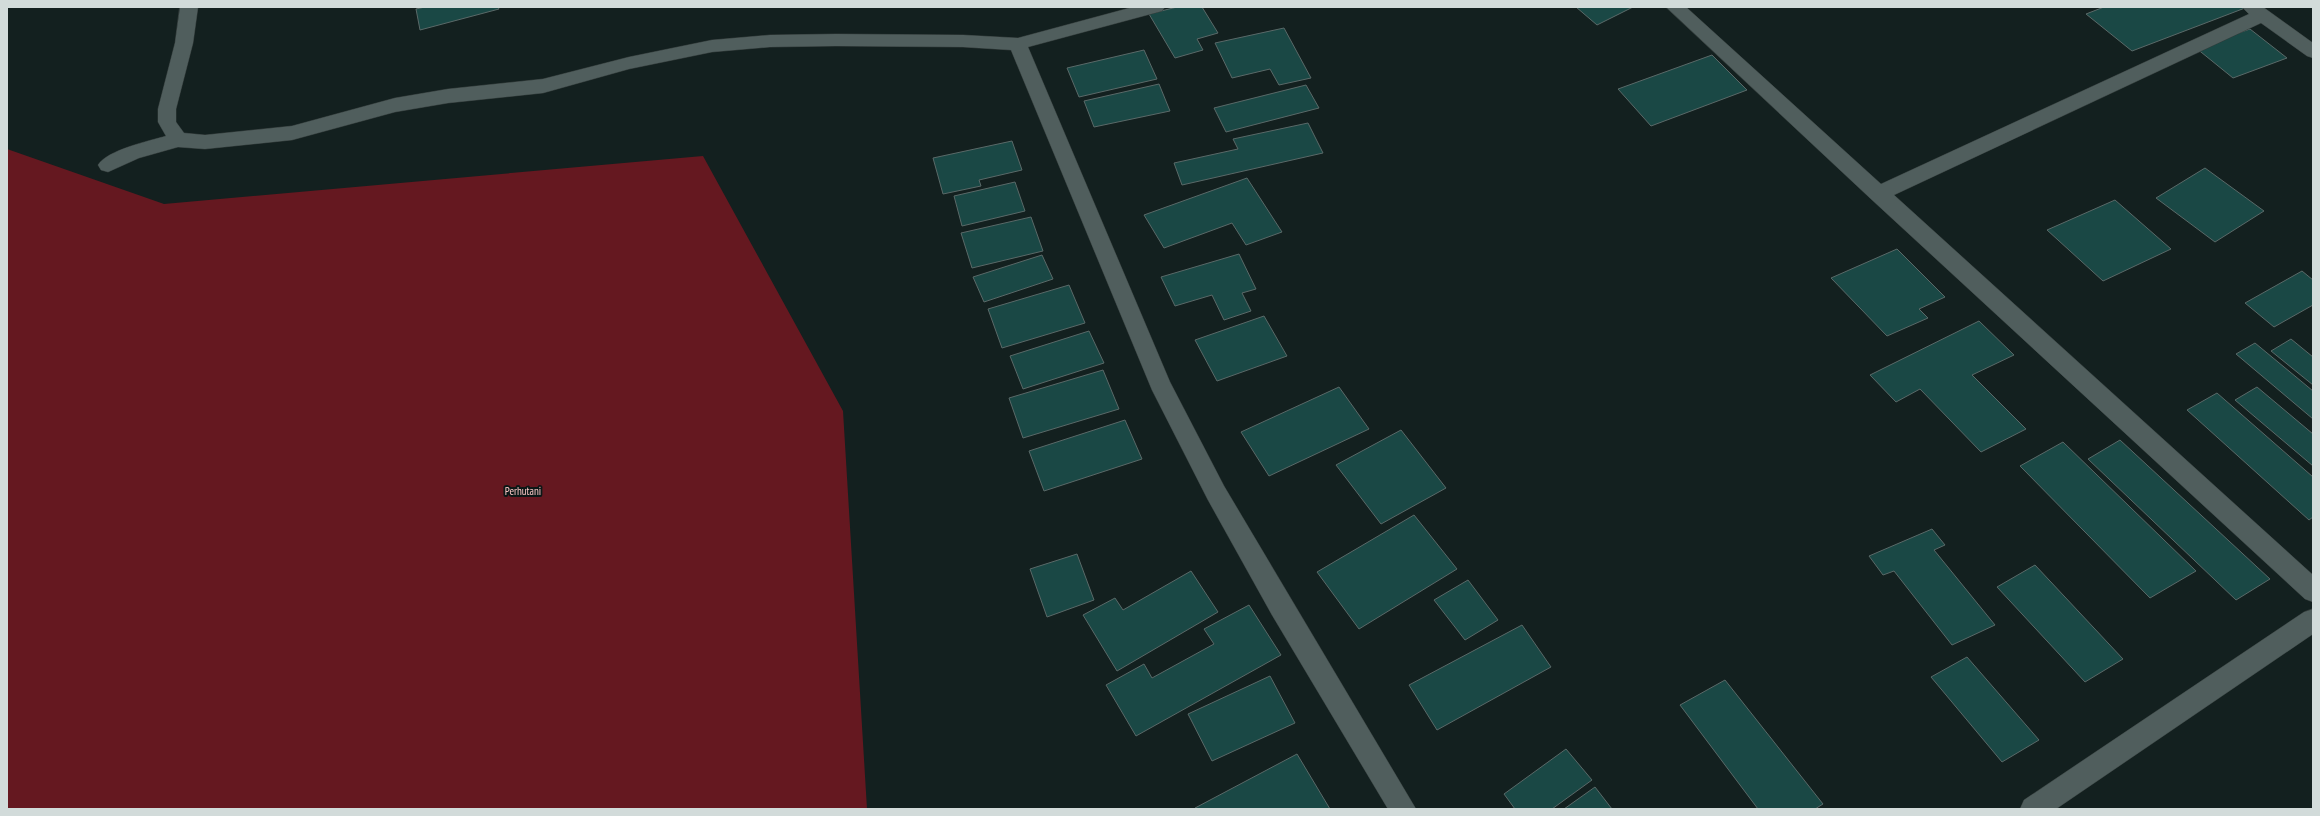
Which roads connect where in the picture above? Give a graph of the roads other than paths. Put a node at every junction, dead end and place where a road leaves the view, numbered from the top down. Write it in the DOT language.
graph roads {
  1 [pos="189,7"];
  2 [pos="1156,7"];
  3 [pos="1676,7"];
  4 [pos="2256,11"];
  5 [pos="1018,44"];
  6 [pos="2313,52"];
  7 [pos="178,140"];
  8 [pos="108,165"];
  9 [pos="1883,191"];
  10 [pos="2313,591"];
  11 [pos="2313,620"];
  12 [pos="1403,809"];
  13 [pos="2033,809"];
  1 -- 7 [label="street"];
  2 -- 5 [label="street"];
  3 -- 9 [label="street"];
  4 -- 6 [label="street"];
  4 -- 9 [label="street"];
  5 -- 7 [label="street"];
  5 -- 12 [label="street"];
  7 -- 8 [label="street"];
  9 -- 10 [label="street"];
  11 -- 13 [label="street"];
}
